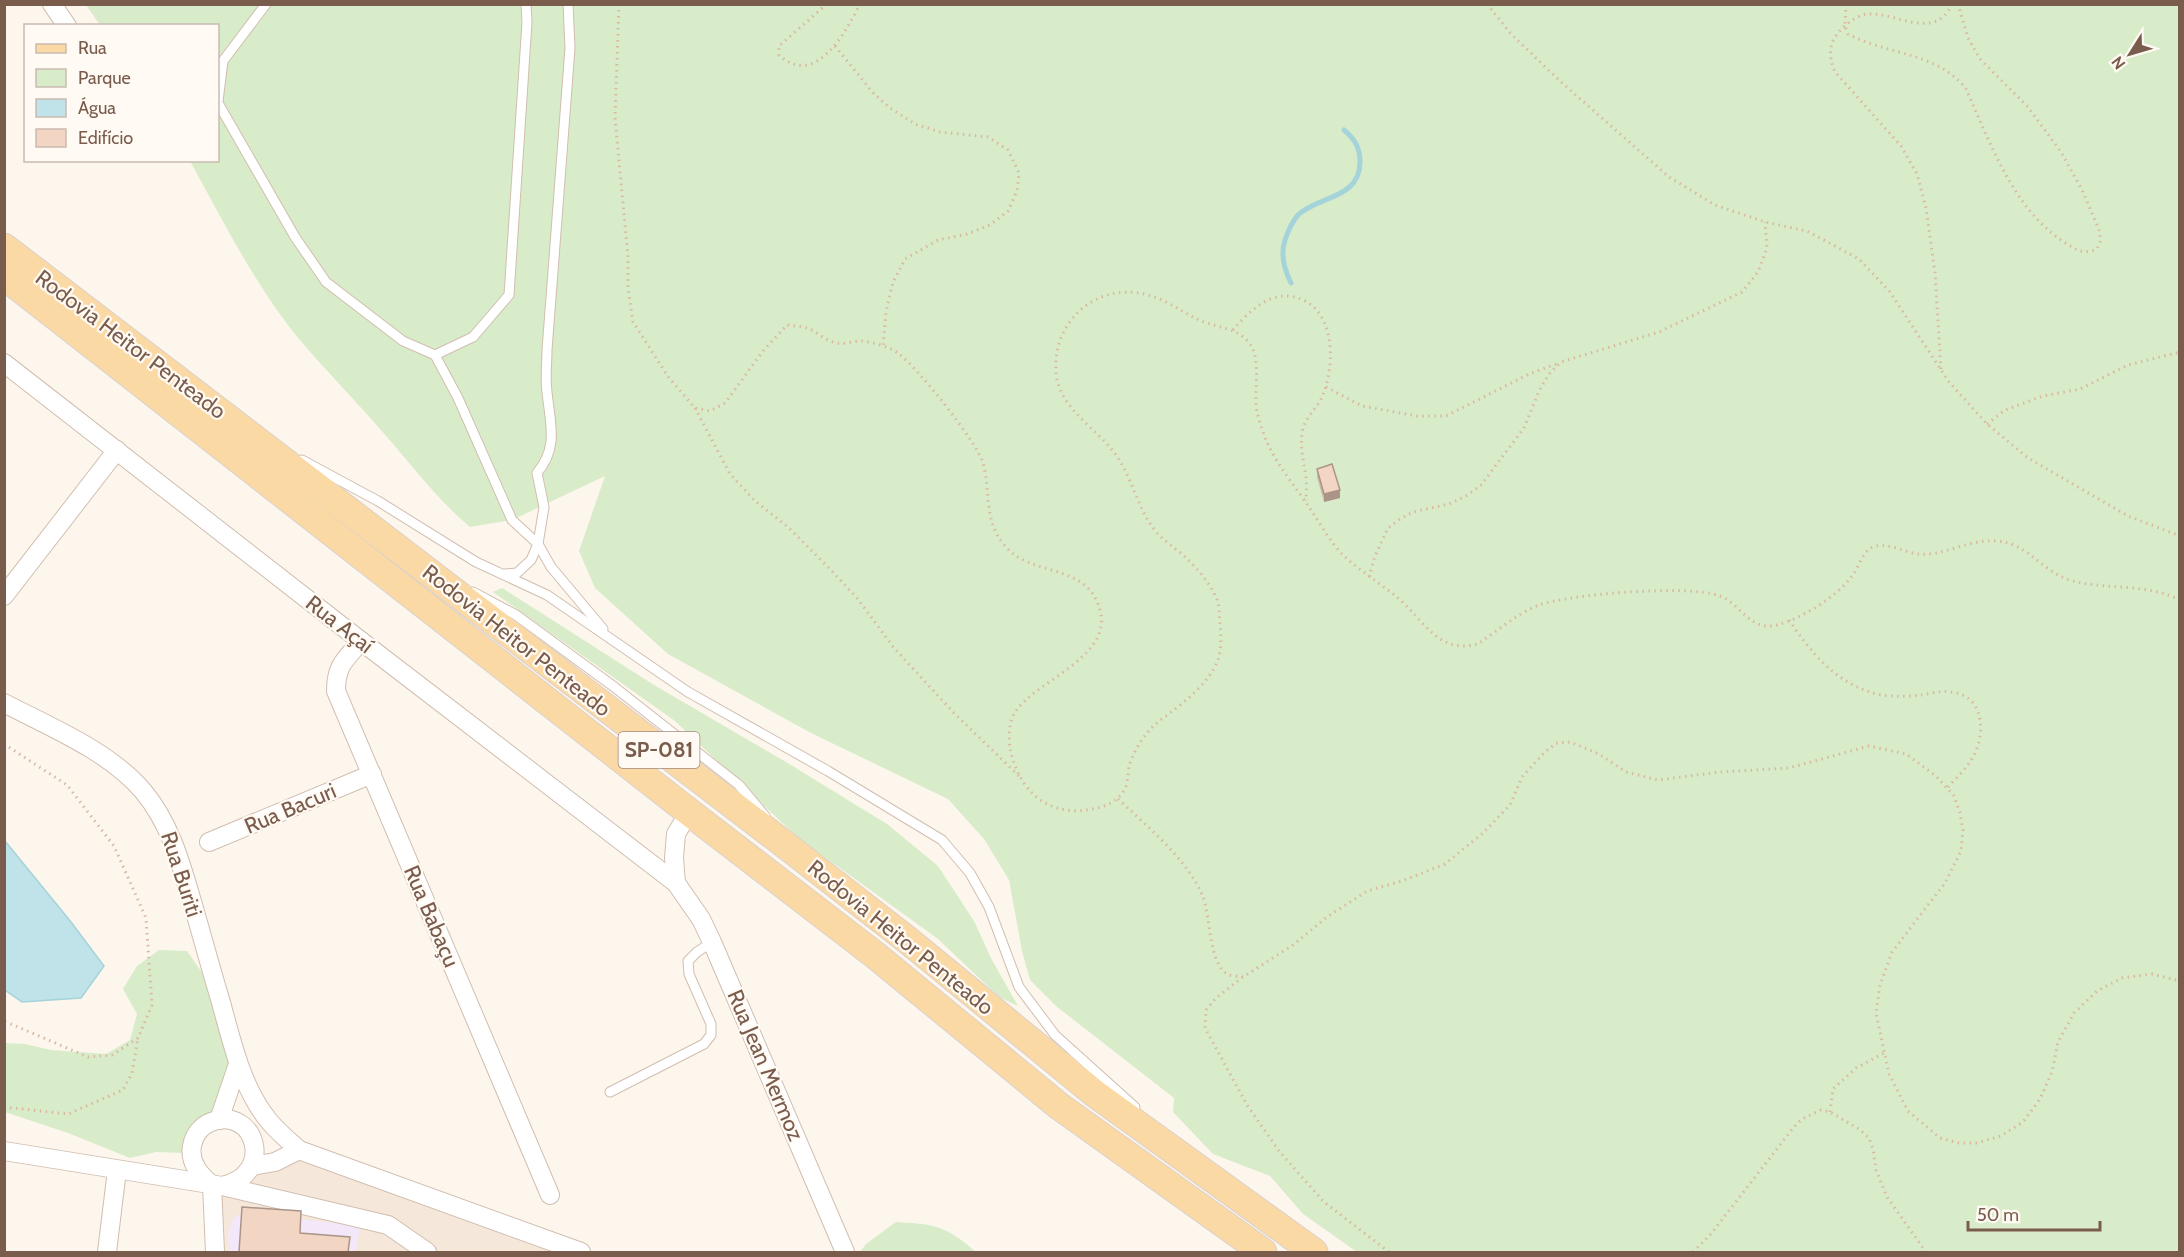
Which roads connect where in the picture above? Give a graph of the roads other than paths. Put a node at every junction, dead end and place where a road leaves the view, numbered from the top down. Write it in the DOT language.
graph roads {
  1 [pos="52,4"];
  2 [pos="266,4"];
  3 [pos="526,4"];
  4 [pos="568,4"];
  5 [pos="66,24"];
  6 [pos="219,94"];
  7 [pos="219,104"];
  8 [pos="4,247"];
  9 [pos="4,276"];
  10 [pos="435,355"];
  11 [pos="4,363"];
  12 [pos="238,426"];
  13 [pos="117,450"];
  14 [pos="538,544"];
  15 [pos="504,574"];
  16 [pos="4,596"];
  17 [pos="610,637"];
  18 [pos="362,641"];
  19 [pos="4,703"];
  20 [pos="372,774"];
  21 [pos="689,812"];
  22 [pos="209,842"];
  23 [pos="676,883"];
  24 [pos="712,942"];
  25 [pos="238,1064"];
  26 [pos="610,1092"];
  27 [pos="257,1102"];
  28 [pos="1142,1114"];
  29 [pos="219,1120"];
  30 [pos="1151,1122"];
  31 [pos="249,1131"];
  32 [pos="191,1150"];
  33 [pos="299,1150"];
  34 [pos="4,1151"];
  35 [pos="252,1166"];
  36 [pos="117,1170"];
  37 [pos="160,1176"];
  38 [pos="217,1186"];
  39 [pos="1221,1186"];
  40 [pos="550,1195"];
  41 [pos="106,1252"];
  42 [pos="215,1252"];
  43 [pos="427,1252"];
  44 [pos="581,1252"];
  45 [pos="845,1252"];
  46 [pos="1263,1252"];
  47 [pos="1314,1252"];
  1 -- 5 [label="street"];
  2 -- 6 [label="lane"];
  3 -- 10 [label="lane"];
  4 -- 14 [label="lane"];
  7 -- 10 [label="lane"];
  8 -- 12 [label="main road, Rodovia Heitor Penteado / SP-081"];
  9 -- 21 [label="main road, Rodovia Heitor Penteado / SP-081"];
  10 -- 14 [label="lane"];
  11 -- 13 [label="street, Rua Açaí"];
  12 -- 15 [label="lane"];
  12 -- 39 [label="main road, Rodovia Heitor Penteado / SP-081"];
  13 -- 16 [label="street"];
  13 -- 18 [label="street, Rua Açaí"];
  14 -- 15 [label="lane"];
  14 -- 17 [label="lane"];
  15 -- 17 [label="lane"];
  17 -- 28 [label="lane"];
  18 -- 20 [label="street, Rua Babaçu"];
  18 -- 23 [label="street, Rua Açaí"];
  19 -- 25 [label="street, Rua Buriti"];
  20 -- 22 [label="street, Rua Bacuri"];
  20 -- 40 [label="street, Rua Babaçu"];
  21 -- 23 [label="street"];
  21 -- 46 [label="main road, Rodovia Heitor Penteado / SP-081"];
  23 -- 24 [label="street, Rua Jean Mermoz"];
  24 -- 26 [label="lane"];
  24 -- 45 [label="street, Rua Jean Mermoz"];
  25 -- 27 [label="street, Rua Buriti"];
  25 -- 29 [label="street"];
  27 -- 31 [label="street"];
  27 -- 33 [label="street, Rua Buriti"];
  29 -- 31 [label="street"];
  29 -- 32 [label="street"];
  30 -- 39 [label="lane"];
  31 -- 35 [label="street"];
  32 -- 37 [label="street"];
  32 -- 38 [label="street"];
  33 -- 35 [label="street"];
  33 -- 44 [label="street"];
  34 -- 36 [label="street"];
  35 -- 38 [label="street"];
  36 -- 37 [label="street"];
  36 -- 41 [label="street"];
  37 -- 38 [label="street"];
  38 -- 42 [label="street"];
  38 -- 43 [label="street"];
  39 -- 47 [label="main road, Rodovia Heitor Penteado / SP-081"];
}
